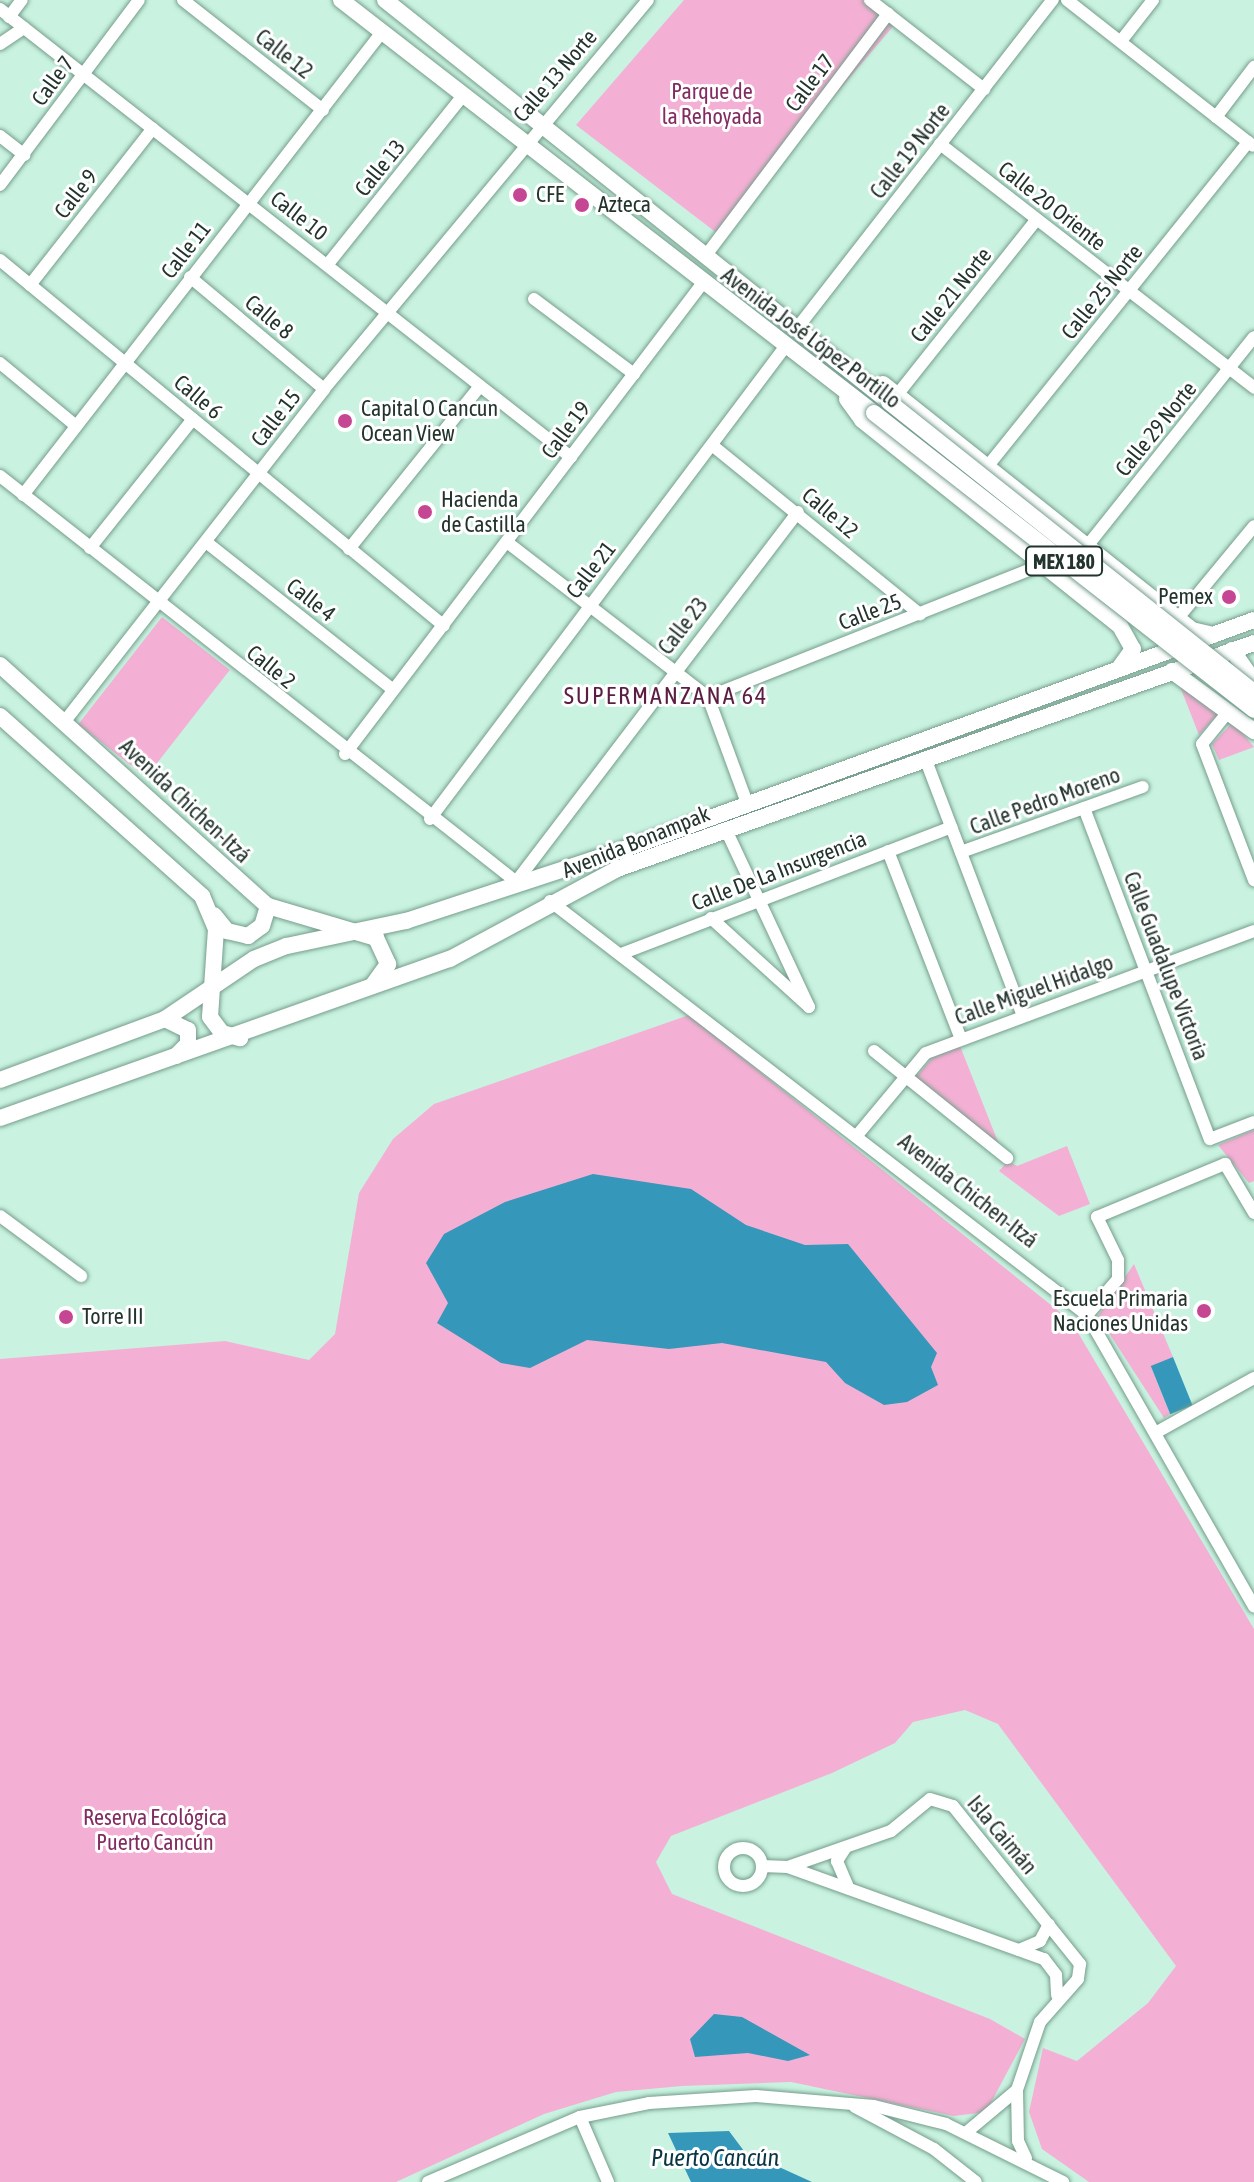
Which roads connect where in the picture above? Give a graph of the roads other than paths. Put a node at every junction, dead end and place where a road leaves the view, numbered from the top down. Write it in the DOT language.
graph roads {
  1 [pos="22,0"];
  2 [pos="139,0"];
  3 [pos="183,0"];
  4 [pos="341,0"];
  5 [pos="648,0"];
  6 [pos="870,0"];
  7 [pos="1053,0"];
  8 [pos="1067,0"];
  9 [pos="1153,0"];
  10 [pos="395,3"];
  11 [pos="5,13"];
  12 [pos="888,14"];
  13 [pos="24,28"];
  14 [pos="382,32"];
  15 [pos="1121,41"];
  16 [pos="0,44"];
  17 [pos="1254,67"];
  18 [pos="83,73"];
  19 [pos="984,89"];
  20 [pos="462,97"];
  21 [pos="323,110"];
  22 [pos="1216,117"];
  23 [pos="538,123"];
  24 [pos="153,128"];
  25 [pos="0,136"];
  26 [pos="524,143"];
  27 [pos="940,144"];
  28 [pos="1251,145"];
  29 [pos="24,155"];
  30 [pos="0,185"];
  31 [pos="249,203"];
  32 [pos="1036,220"];
  33 [pos="707,254"];
  34 [pos="0,260"];
  35 [pos="328,264"];
  36 [pos="190,277"];
  37 [pos="702,284"];
  38 [pos="30,285"];
  39 [pos="1128,291"];
  40 [pos="534,299"];
  41 [pos="389,312"];
  42 [pos="798,327"];
  43 [pos="1254,337"];
  44 [pos="785,347"];
  45 [pos="125,362"];
  46 [pos="0,363"];
  47 [pos="1228,370"];
  48 [pos="634,374"];
  49 [pos="480,386"];
  50 [pos="1254,388"];
  51 [pos="324,389"];
  52 [pos="841,391"];
  53 [pos="893,398"];
  54 [pos="193,419"];
  55 [pos="75,425"];
  56 [pos="713,446"];
  57 [pos="571,457"];
  58 [pos="987,467"];
  59 [pos="257,474"];
  60 [pos="0,476"];
  61 [pos="23,495"];
  62 [pos="798,512"];
  63 [pos="1254,526"];
  64 [pos="206,542"];
  65 [pos="508,543"];
  66 [pos="1088,545"];
  67 [pos="90,548"];
  68 [pos="349,549"];
  69 [pos="1047,563"];
  70 [pos="1148,593"];
  71 [pos="162,604"];
  72 [pos="588,606"];
  73 [pos="920,614"];
  74 [pos="1178,618"];
  75 [pos="1254,620"];
  76 [pos="444,626"];
  77 [pos="1120,626"];
  78 [pos="1213,635"];
  79 [pos="1254,643"];
  80 [pos="1232,650"];
  81 [pos="0,665"];
  82 [pos="1117,670"];
  83 [pos="673,671"];
  84 [pos="1172,671"];
  85 [pos="1254,682"];
  86 [pos="392,689"];
  87 [pos="1254,692"];
  88 [pos="708,697"];
  89 [pos="1254,710"];
  90 [pos="1230,713"];
  91 [pos="0,716"];
  92 [pos="65,721"];
  93 [pos="1254,731"];
  94 [pos="345,754"];
  95 [pos="925,758"];
  96 [pos="1143,787"];
  97 [pos="747,803"];
  98 [pos="1084,808"];
  99 [pos="430,819"];
  100 [pos="951,827"];
  101 [pos="726,830"];
  102 [pos="888,851"];
  103 [pos="961,852"];
  104 [pos="1254,880"];
  105 [pos="517,883"];
  106 [pos="756,899"];
  107 [pos="550,901"];
  108 [pos="268,906"];
  109 [pos="211,912"];
  110 [pos="711,918"];
  111 [pos="360,930"];
  112 [pos="1254,931"];
  113 [pos="621,954"];
  114 [pos="1146,971"];
  115 [pos="211,987"];
  116 [pos="360,993"];
  117 [pos="1022,1014"];
  118 [pos="165,1019"];
  119 [pos="960,1037"];
  120 [pos="241,1038"];
  121 [pos="874,1051"];
  122 [pos="176,1056"];
  123 [pos="905,1075"];
  124 [pos="0,1080"];
  125 [pos="0,1118"];
  126 [pos="1254,1122"];
  127 [pos="859,1133"];
  128 [pos="1007,1158"];
  129 [pos="1250,1192"];
  130 [pos="1254,1213"];
  131 [pos="0,1216"];
  132 [pos="81,1276"];
  133 [pos="1087,1315"];
  134 [pos="1254,1378"];
  135 [pos="1157,1432"];
  136 [pos="1254,1607"];
  137 [pos="846,1847"];
  138 [pos="762,1866"];
  139 [pos="788,1867"];
  140 [pos="849,1889"];
  141 [pos="1049,1924"];
  142 [pos="1019,1950"];
  143 [pos="1057,1995"];
  144 [pos="1017,2090"];
  145 [pos="845,2102"];
  146 [pos="580,2117"];
  147 [pos="946,2124"];
  148 [pos="968,2131"];
  149 [pos="934,2149"];
  150 [pos="1026,2158"];
  151 [pos="428,2182"];
  152 [pos="608,2182"];
  153 [pos="976,2182"];
  154 [pos="1063,2182"];
  1 -- 11 [label="street"];
  2 -- 18 [label="street, Calle 7"];
  3 -- 21 [label="street, Calle 12"];
  4 -- 14 [label="main road, Avenida José López Portillo / MEX 180"];
  5 -- 23 [label="street, Calle 13 Norte"];
  6 -- 12 [label="street"];
  7 -- 19 [label="street, Calle 19 Norte"];
  8 -- 15 [label="street"];
  9 -- 15 [label="street"];
  10 -- 23 [label="main road, Avenida José López Portillo / MEX 180"];
  11 -- 13 [label="street, Calle 10"];
  12 -- 19 [label="street"];
  12 -- 33 [label="street, Calle 17"];
  13 -- 16 [label="street"];
  13 -- 18 [label="street, Calle 10"];
  14 -- 20 [label="main road, Avenida José López Portillo / MEX 180"];
  14 -- 21 [label="street, Calle 11"];
  15 -- 22 [label="street"];
  17 -- 22 [label="street"];
  18 -- 24 [label="street, Calle 10"];
  18 -- 29 [label="street, Calle 7"];
  19 -- 27 [label="street, Calle 19 Norte"];
  20 -- 26 [label="main road, Avenida José López Portillo / MEX 180"];
  20 -- 35 [label="street, Calle 13"];
  21 -- 31 [label="street, Calle 11"];
  22 -- 28 [label="street"];
  23 -- 26 [label="street, Calle 13 Norte"];
  23 -- 33 [label="main road, Avenida José López Portillo / MEX 180"];
  24 -- 31 [label="street, Calle 10"];
  24 -- 38 [label="street, Calle 9"];
  25 -- 29 [label="street"];
  26 -- 37 [label="main road, Avenida José López Portillo / MEX 180"];
  26 -- 41 [label="street, Calle 15"];
  27 -- 32 [label="street, Calle 20 Oriente"];
  27 -- 42 [label="street, Calle 19 Norte"];
  28 -- 39 [label="street, Calle 25 Norte"];
  29 -- 30 [label="street, Calle 7"];
  31 -- 35 [label="street, Calle 10"];
  31 -- 36 [label="street, Calle 11"];
  32 -- 39 [label="street, Calle 20 Oriente"];
  32 -- 53 [label="street, Calle 21 Norte"];
  33 -- 42 [label="main road, Avenida José López Portillo / MEX 180"];
  34 -- 38 [label="street, Calle 6"];
  35 -- 41 [label="street, Calle 10"];
  36 -- 45 [label="street, Calle 11"];
  36 -- 51 [label="street, Calle 8"];
  37 -- 44 [label="main road, Avenida José López Portillo / MEX 180"];
  37 -- 48 [label="street, Calle 19"];
  38 -- 45 [label="street, Calle 6"];
  39 -- 47 [label="street, Calle 20 Oriente"];
  39 -- 58 [label="street, Calle 25 Norte"];
  40 -- 48 [label="street"];
  41 -- 49 [label="street, Calle 10"];
  41 -- 51 [label="street, Calle 15"];
  42 -- 53 [label="main road, Avenida José López Portillo / MEX 180"];
  43 -- 47 [label="street, Calle 29 Norte"];
  44 -- 52 [label="main road, Avenida José López Portillo / MEX 180"];
  44 -- 56 [label="street, Calle 21"];
  45 -- 54 [label="street, Calle 6"];
  45 -- 55 [label="street, Calle 11"];
  46 -- 55 [label="street"];
  47 -- 50 [label="street, Calle 20 Oriente"];
  47 -- 66 [label="street, Calle 29 Norte"];
  48 -- 57 [label="street, Calle 19"];
  49 -- 57 [label="street, Calle 10"];
  49 -- 68 [label="street"];
  51 -- 59 [label="street, Calle 15"];
  52 -- 69 [label="main road"];
  52 -- 89 [label="main road, Avenida José López Portillo / MEX 180, bridge"];
  53 -- 58 [label="main road"];
  53 -- 87 [label="main road, Avenida José López Portillo / MEX 180, bridge"];
  54 -- 59 [label="street, Calle 6"];
  54 -- 67 [label="street"];
  55 -- 61 [label="street, Calle 11"];
  56 -- 62 [label="street, Calle 12"];
  56 -- 72 [label="street, Calle 21"];
  57 -- 65 [label="street, Calle 19"];
  58 -- 66 [label="main road"];
  59 -- 64 [label="street, Calle 15"];
  59 -- 68 [label="street, Calle 6"];
  60 -- 61 [label="street, Calle 2"];
  61 -- 67 [label="street, Calle 2"];
  62 -- 73 [label="street, Calle 12"];
  62 -- 83 [label="street, Calle 23"];
  63 -- 74 [label="street"];
  64 -- 71 [label="street, Calle 15"];
  64 -- 86 [label="street, Calle 4"];
  65 -- 72 [label="street"];
  65 -- 76 [label="street, Calle 19"];
  66 -- 70 [label="main road"];
  67 -- 71 [label="street, Calle 2"];
  68 -- 76 [label="street, Calle 6"];
  69 -- 73 [label="street, Calle 25"];
  69 -- 77 [label="main road"];
  70 -- 74 [label="main road"];
  70 -- 77 [label="main road"];
  71 -- 92 [label="street, Calle 15"];
  71 -- 94 [label="street, Calle 2"];
  72 -- 83 [label="street"];
  72 -- 99 [label="street, Calle 21"];
  73 -- 88 [label="street, Calle 25"];
  74 -- 78 [label="main road"];
  75 -- 78 [label="main road, Avenida Bonampak"];
  76 -- 86 [label="street, Calle 19"];
  77 -- 82 [label="main road"];
  78 -- 82 [label="main road, Avenida Bonampak"];
  79 -- 80 [label="main road, Avenida Bonampak"];
  80 -- 84 [label="main road, Avenida Bonampak"];
  80 -- 85 [label="main road"];
  81 -- 92 [label="main road, Avenida Chichen-Itzá"];
  82 -- 97 [label="main road, Avenida Bonampak"];
  83 -- 88 [label="street"];
  83 -- 105 [label="street, Calle 23"];
  84 -- 90 [label="main road"];
  84 -- 95 [label="main road, Avenida Bonampak"];
  85 -- 90 [label="main road"];
  86 -- 94 [label="street, Calle 19"];
  88 -- 97 [label="street"];
  90 -- 93 [label="main road"];
  90 -- 104 [label="street"];
  91 -- 109 [label="main road"];
  92 -- 108 [label="main road, Avenida Chichen-Itzá"];
  94 -- 99 [label="street, Calle 2"];
  95 -- 100 [label="street"];
  95 -- 101 [label="main road, Avenida Bonampak"];
  96 -- 98 [label="street, Calle Pedro Moreno"];
  97 -- 105 [label="main road, Avenida Bonampak"];
  98 -- 103 [label="street, Calle Pedro Moreno"];
  98 -- 114 [label="street, Calle Guadalupe Victoria"];
  99 -- 105 [label="street, Calle 2"];
  100 -- 102 [label="street, Calle De La Insurgencia"];
  100 -- 103 [label="street"];
  101 -- 106 [label="street"];
  101 -- 107 [label="main road, Avenida Bonampak"];
  102 -- 106 [label="street, Calle De La Insurgencia"];
  102 -- 119 [label="street"];
  103 -- 117 [label="street"];
  105 -- 111 [label="main road, Avenida Bonampak"];
  106 -- 110 [label="street, Calle De La Insurgencia"];
  106 -- 110 [label="street"];
  107 -- 113 [label="street, Avenida Chichen-Itzá"];
  107 -- 116 [label="main road, Avenida Bonampak"];
  108 -- 109 [label="main road"];
  108 -- 111 [label="main road, Avenida Chichen-Itzá"];
  109 -- 115 [label="main road"];
  110 -- 113 [label="street, Calle De La Insurgencia"];
  111 -- 115 [label="main road, Avenida Bonampak"];
  111 -- 116 [label="main road"];
  112 -- 114 [label="street, Calle Miguel Hidalgo"];
  113 -- 127 [label="street, Avenida Chichen-Itzá"];
  114 -- 117 [label="street, Calle Miguel Hidalgo"];
  114 -- 126 [label="street, Calle Guadalupe Victoria"];
  115 -- 118 [label="main road, Avenida Bonampak"];
  115 -- 120 [label="main road"];
  116 -- 120 [label="main road, Avenida Bonampak"];
  117 -- 119 [label="street, Calle Miguel Hidalgo"];
  118 -- 122 [label="main road"];
  118 -- 124 [label="main road, Avenida Bonampak"];
  119 -- 123 [label="street, Calle Miguel Hidalgo"];
  120 -- 122 [label="main road, Avenida Bonampak"];
  121 -- 123 [label="street"];
  122 -- 125 [label="main road, Avenida Bonampak"];
  123 -- 127 [label="street, Calle Miguel Hidalgo"];
  123 -- 128 [label="street"];
  127 -- 133 [label="street, Avenida Chichen-Itzá"];
  129 -- 130 [label="street"];
  129 -- 133 [label="street"];
  131 -- 132 [label="street"];
  133 -- 135 [label="street, Avenida Chichen-Itzá"];
  134 -- 135 [label="street"];
  135 -- 136 [label="street, Avenida Chichen-Itzá"];
  137 -- 139 [label="street, Isla Caimán"];
  137 -- 140 [label="street"];
  137 -- 141 [label="street, Isla Caimán"];
  138 -- 139 [label="street, Isla Caimán"];
  139 -- 140 [label="street, Isla Caimán"];
  140 -- 142 [label="street, Isla Caimán"];
  141 -- 142 [label="street"];
  141 -- 143 [label="street, Isla Caimán"];
  142 -- 143 [label="street, Isla Caimán"];
  143 -- 144 [label="street, Isla Caimán"];
  144 -- 148 [label="street, Isla Caimán"];
  144 -- 150 [label="street, Isla Caimán"];
  145 -- 146 [label="street"];
  145 -- 147 [label="street"];
  145 -- 149 [label="street"];
  146 -- 151 [label="street"];
  146 -- 152 [label="street"];
  147 -- 148 [label="street"];
  147 -- 149 [label="street"];
  148 -- 150 [label="street"];
  149 -- 153 [label="street"];
  150 -- 154 [label="street"];
}
